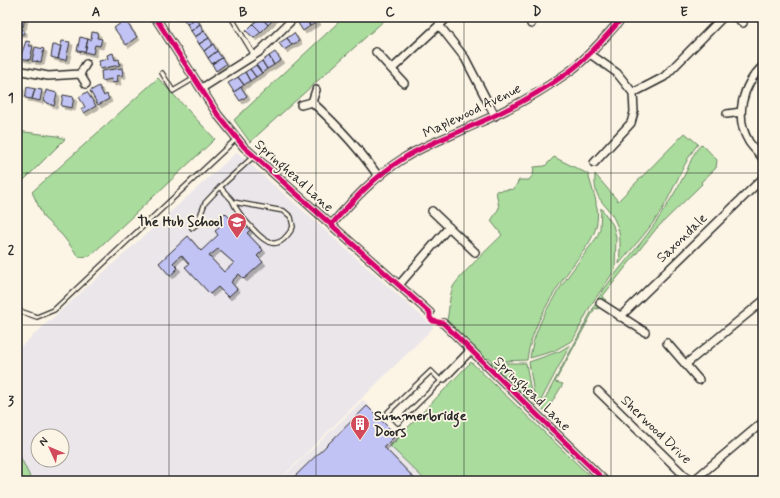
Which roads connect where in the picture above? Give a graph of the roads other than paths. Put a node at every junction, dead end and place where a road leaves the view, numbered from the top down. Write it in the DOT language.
graph roads {
  1 [pos="156,17"];
  2 [pos="231,17"];
  3 [pos="295,17"];
  4 [pos="448,17"];
  5 [pos="623,17"];
  6 [pos="723,17"];
  7 [pos="736,17"];
  8 [pos="743,23"];
  9 [pos="439,25"];
  10 [pos="376,52"];
  11 [pos="590,54"];
  12 [pos="254,55"];
  13 [pos="86,64"];
  14 [pos="763,66"];
  15 [pos="392,69"];
  16 [pos="17,70"];
  17 [pos="162,73"];
  18 [pos="80,74"];
  19 [pos="195,78"];
  20 [pos="404,83"];
  21 [pos="86,84"];
  22 [pos="202,88"];
  23 [pos="316,90"];
  24 [pos="633,93"];
  25 [pos="312,102"];
  26 [pos="301,105"];
  27 [pos="741,112"];
  28 [pos="727,114"];
  29 [pos="495,116"];
  30 [pos="236,139"];
  31 [pos="254,156"];
  32 [pos="763,158"];
  33 [pos="594,163"];
  34 [pos="378,176"];
  35 [pos="763,178"];
  36 [pos="220,187"];
  37 [pos="233,202"];
  38 [pos="432,211"];
  39 [pos="330,225"];
  40 [pos="449,227"];
  41 [pos="192,228"];
  42 [pos="475,252"];
  43 [pos="399,285"];
  44 [pos="763,301"];
  45 [pos="600,303"];
  46 [pos="17,310"];
  47 [pos="430,313"];
  48 [pos="620,318"];
  49 [pos="443,324"];
  50 [pos="645,332"];
  51 [pos="667,343"];
  52 [pos="471,350"];
  53 [pos="686,364"];
  54 [pos="442,379"];
  55 [pos="699,380"];
  56 [pos="598,391"];
  57 [pos="763,422"];
  58 [pos="605,481"];
  59 [pos="690,481"];
  60 [pos="693,481"];
  1 -- 19 [label="street, Springhead Lane"];
  2 -- 12 [label="lane"];
  3 -- 12 [label="street"];
  4 -- 9 [label="street"];
  5 -- 11 [label="street, Maplewood Avenue"];
  6 -- 24 [label="street"];
  7 -- 8 [label="street"];
  9 -- 15 [label="street"];
  9 -- 29 [label="street"];
  10 -- 15 [label="street"];
  11 -- 24 [label="street"];
  11 -- 29 [label="street, Maplewood Avenue"];
  12 -- 22 [label="street"];
  13 -- 18 [label="street"];
  14 -- 27 [label="street"];
  15 -- 20 [label="street"];
  16 -- 18 [label="street"];
  17 -- 19 [label="lane"];
  18 -- 21 [label="street"];
  19 -- 22 [label="street, Springhead Lane"];
  22 -- 30 [label="street, Springhead Lane"];
  23 -- 25 [label="street"];
  24 -- 33 [label="street"];
  25 -- 26 [label="street"];
  25 -- 34 [label="street"];
  27 -- 28 [label="street"];
  27 -- 32 [label="street"];
  29 -- 34 [label="street, Maplewood Avenue"];
  30 -- 31 [label="street, Springhead Lane"];
  30 -- 46 [label="lane"];
  31 -- 36 [label="lane"];
  31 -- 39 [label="street, Springhead Lane"];
  34 -- 39 [label="street, Maplewood Avenue"];
  35 -- 48 [label="street, Saxondale"];
  36 -- 37 [label="lane"];
  36 -- 41 [label="lane"];
  37 -- 37 [label="lane"];
  38 -- 40 [label="street"];
  39 -- 43 [label="street, Springhead Lane"];
  40 -- 42 [label="street"];
  40 -- 43 [label="street"];
  43 -- 47 [label="street, Springhead Lane"];
  44 -- 53 [label="street"];
  45 -- 48 [label="street"];
  48 -- 50 [label="street"];
  49 -- 52 [label="street, Springhead Lane"];
  51 -- 53 [label="street"];
  52 -- 54 [label="street"];
  52 -- 58 [label="street, Springhead Lane"];
  53 -- 55 [label="street"];
  54 -- 54 [label="lane"];
  56 -- 59 [label="street, Sherwood Drive"];
  57 -- 60 [label="street"];
}
